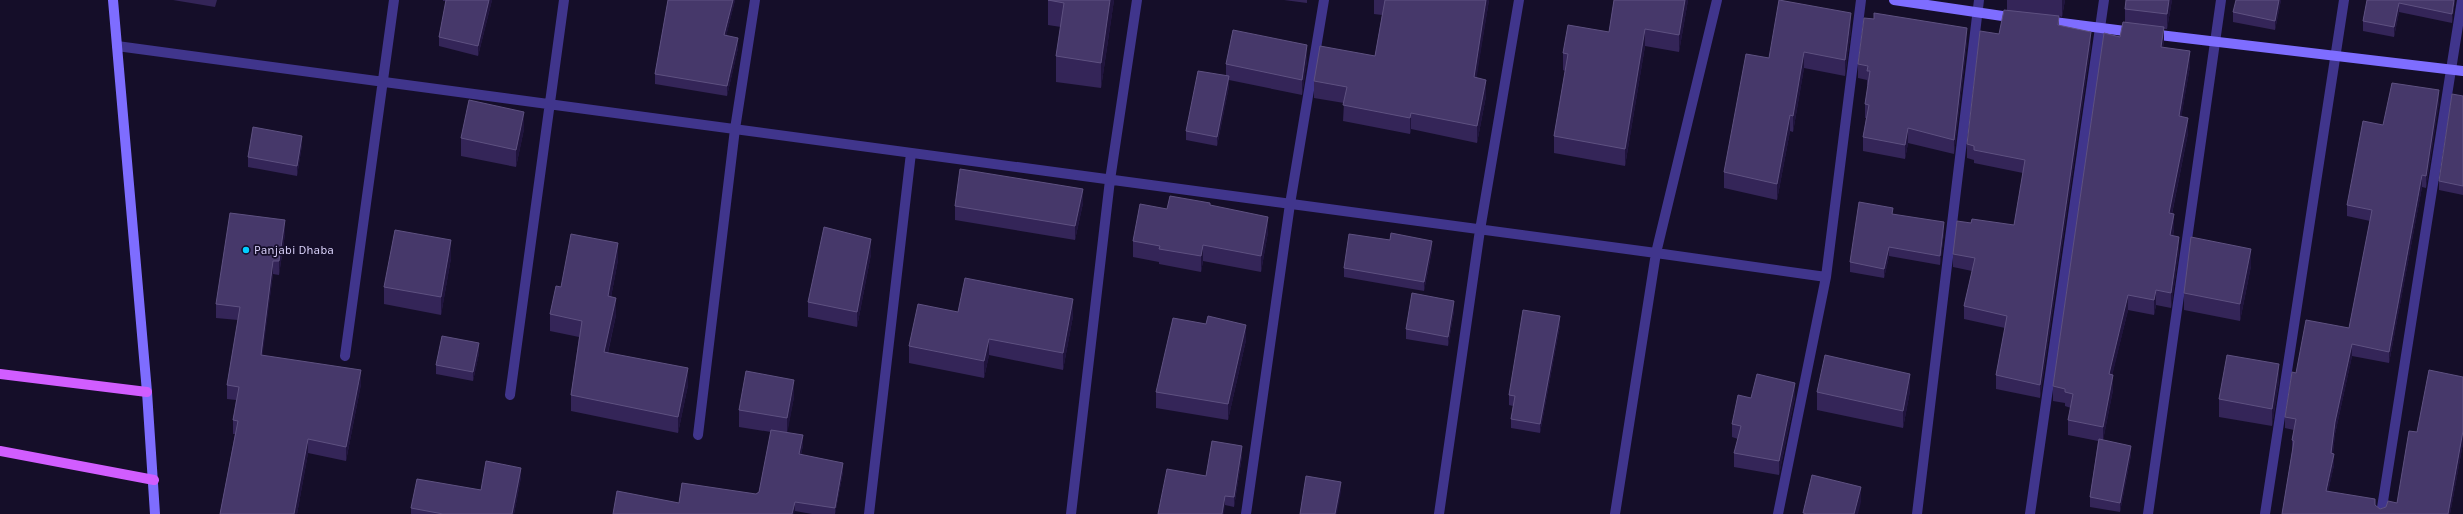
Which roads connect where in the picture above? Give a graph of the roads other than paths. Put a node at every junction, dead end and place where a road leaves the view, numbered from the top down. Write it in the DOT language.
graph roads {
  1 [pos="112,0"];
  2 [pos="394,0"];
  3 [pos="564,0"];
  4 [pos="755,0"];
  5 [pos="1137,0"];
  6 [pos="1324,0"];
  7 [pos="1519,0"];
  8 [pos="1717,0"];
  9 [pos="1862,0"];
  10 [pos="1894,0"];
  11 [pos="1979,0"];
  12 [pos="2104,0"];
  13 [pos="2221,0"];
  14 [pos="2344,0"];
  15 [pos="2462,0"];
  16 [pos="1977,13"];
  17 [pos="2023,19"];
  18 [pos="2039,20"];
  19 [pos="2101,28"];
  20 [pos="2215,42"];
  21 [pos="117,46"];
  22 [pos="2336,56"];
  23 [pos="2451,70"];
  24 [pos="2463,71"];
  25 [pos="382,82"];
  26 [pos="550,104"];
  27 [pos="735,130"];
  28 [pos="911,153"];
  29 [pos="1110,180"];
  30 [pos="1290,204"];
  31 [pos="1480,230"];
  32 [pos="1656,253"];
  33 [pos="1826,277"];
  34 [pos="345,356"];
  35 [pos="0,374"];
  36 [pos="147,392"];
  37 [pos="510,395"];
  38 [pos="698,435"];
  39 [pos="0,451"];
  40 [pos="154,480"];
  41 [pos="155,514"];
  42 [pos="869,514"];
  43 [pos="1071,514"];
  44 [pos="1246,514"];
  45 [pos="1439,514"];
  46 [pos="1615,514"];
  47 [pos="1778,514"];
  48 [pos="1917,514"];
  49 [pos="2030,514"];
  50 [pos="2148,514"];
  51 [pos="2265,514"];
  52 [pos="2381,514"];
  1 -- 21 [label="street"];
  2 -- 25 [label="street"];
  3 -- 26 [label="street"];
  4 -- 27 [label="street"];
  5 -- 29 [label="street"];
  6 -- 30 [label="street"];
  7 -- 31 [label="street"];
  8 -- 32 [label="street"];
  9 -- 33 [label="street"];
  10 -- 16 [label="street"];
  11 -- 16 [label="street"];
  12 -- 19 [label="street"];
  13 -- 20 [label="street"];
  14 -- 22 [label="street"];
  15 -- 23 [label="street"];
  16 -- 17 [label="street"];
  16 -- 48 [label="street"];
  18 -- 19 [label="street"];
  19 -- 20 [label="street"];
  19 -- 49 [label="street"];
  20 -- 22 [label="street"];
  20 -- 50 [label="street"];
  21 -- 25 [label="street"];
  21 -- 36 [label="street"];
  22 -- 23 [label="street"];
  22 -- 51 [label="street"];
  23 -- 24 [label="street"];
  23 -- 52 [label="street"];
  25 -- 26 [label="street"];
  25 -- 34 [label="street"];
  26 -- 27 [label="street"];
  26 -- 37 [label="street"];
  27 -- 28 [label="street"];
  27 -- 38 [label="street"];
  28 -- 29 [label="street"];
  28 -- 42 [label="street"];
  29 -- 30 [label="street"];
  29 -- 43 [label="street"];
  30 -- 31 [label="street"];
  30 -- 44 [label="street"];
  31 -- 32 [label="street"];
  31 -- 45 [label="street"];
  32 -- 33 [label="street"];
  32 -- 46 [label="street"];
  33 -- 47 [label="street"];
  35 -- 36 [label="main road"];
  36 -- 40 [label="street"];
  39 -- 40 [label="main road"];
  40 -- 41 [label="street"];
}
